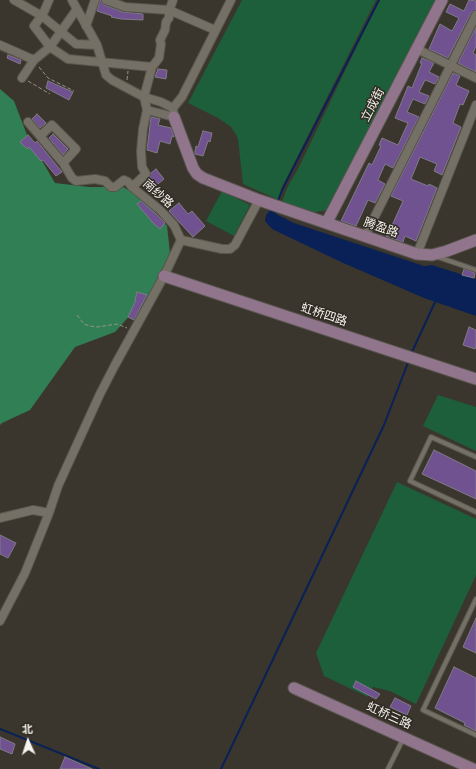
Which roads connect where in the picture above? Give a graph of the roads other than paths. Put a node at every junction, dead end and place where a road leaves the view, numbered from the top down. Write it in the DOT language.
graph roads {
  1 [pos="14,0"];
  2 [pos="49,0"];
  3 [pos="72,0"];
  4 [pos="95,0"];
  5 [pos="106,0"];
  6 [pos="173,0"];
  7 [pos="231,0"];
  8 [pos="442,0"];
  9 [pos="77,9"];
  10 [pos="169,10"];
  11 [pos="476,15"];
  12 [pos="42,16"];
  13 [pos="86,26"];
  14 [pos="214,30"];
  15 [pos="61,32"];
  16 [pos="0,44"];
  17 [pos="97,45"];
  18 [pos="50,47"];
  19 [pos="417,49"];
  20 [pos="34,60"];
  21 [pos="101,62"];
  22 [pos="451,65"];
  23 [pos="152,67"];
  24 [pos="22,78"];
  25 [pos="476,78"];
  26 [pos="144,97"];
  27 [pos="476,105"];
  28 [pos="146,110"];
  29 [pos="173,113"];
  30 [pos="28,122"];
  31 [pos="40,136"];
  32 [pos="63,163"];
  33 [pos="132,187"];
  34 [pos="259,200"];
  35 [pos="326,222"];
  36 [pos="365,236"];
  37 [pos="181,240"];
  38 [pos="476,240"];
  39 [pos="417,254"];
  40 [pos="432,255"];
  41 [pos="476,270"];
  42 [pos="164,276"];
  43 [pos="476,380"];
  44 [pos="476,457"];
  45 [pos="476,512"];
  46 [pos="50,513"];
  47 [pos="0,518"];
  48 [pos="476,599"];
  49 [pos="0,621"];
  50 [pos="294,688"];
  51 [pos="476,735"];
  52 [pos="404,738"];
  53 [pos="388,769"];
  54 [pos="473,769"];
  1 -- 12 [label="street"];
  2 -- 12 [label="street"];
  3 -- 9 [label="street"];
  4 -- 13 [label="street"];
  5 -- 10 [label="street"];
  6 -- 10 [label="street"];
  7 -- 14 [label="street"];
  8 -- 19 [label="street, 立成街"];
  9 -- 13 [label="street"];
  9 -- 15 [label="street"];
  10 -- 14 [label="street"];
  10 -- 23 [label="street"];
  11 -- 22 [label="street"];
  12 -- 15 [label="street"];
  12 -- 18 [label="street"];
  13 -- 17 [label="street"];
  14 -- 29 [label="street"];
  15 -- 17 [label="street"];
  15 -- 18 [label="street"];
  16 -- 20 [label="street"];
  17 -- 21 [label="street"];
  18 -- 20 [label="street"];
  18 -- 21 [label="street"];
  19 -- 22 [label="street"];
  19 -- 35 [label="street, 立成街"];
  20 -- 24 [label="street"];
  21 -- 23 [label="street"];
  21 -- 26 [label="street"];
  22 -- 25 [label="street"];
  22 -- 36 [label="street"];
  23 -- 26 [label="street"];
  26 -- 28 [label="street, 南纱路"];
  26 -- 29 [label="street"];
  27 -- 39 [label="street"];
  28 -- 29 [label="street"];
  28 -- 33 [label="street, 南纱路"];
  29 -- 34 [label="street, 腾盈路"];
  30 -- 31 [label="street"];
  31 -- 32 [label="street"];
  31 -- 32 [label="street"];
  32 -- 33 [label="street"];
  33 -- 37 [label="street, 南纱路"];
  34 -- 35 [label="street, 腾盈路"];
  34 -- 37 [label="street"];
  35 -- 36 [label="street, 腾盈路"];
  36 -- 39 [label="street, 腾盈路"];
  37 -- 42 [label="street"];
  38 -- 40 [label="street, 腾盈路"];
  39 -- 40 [label="street, 腾盈路"];
  40 -- 41 [label="lane"];
  42 -- 43 [label="street, 虹桥四路"];
  42 -- 46 [label="street"];
  44 -- 45 [label="lane"];
  46 -- 47 [label="street"];
  46 -- 49 [label="street"];
  48 -- 51 [label="lane"];
  50 -- 52 [label="street, 虹桥三路"];
  52 -- 53 [label="lane"];
  52 -- 54 [label="street, 虹桥三路"];
}
